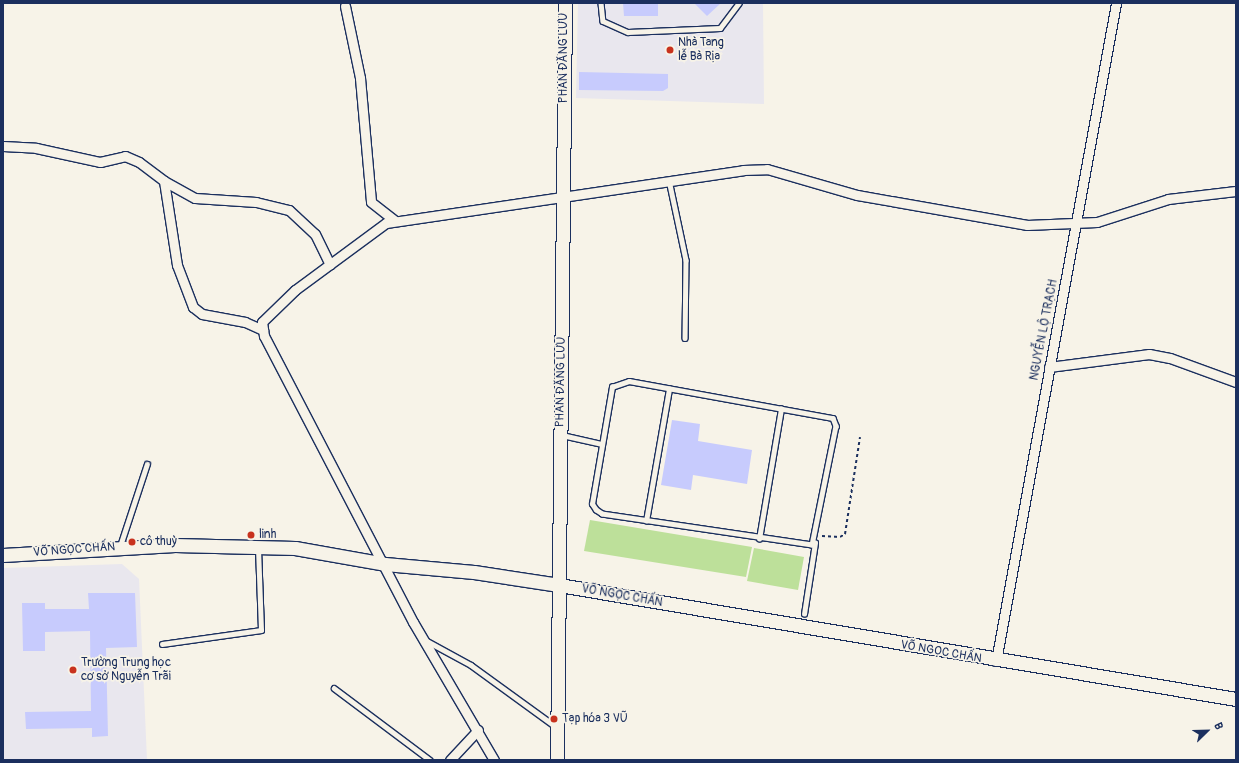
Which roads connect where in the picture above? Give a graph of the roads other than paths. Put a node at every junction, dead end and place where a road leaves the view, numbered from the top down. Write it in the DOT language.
graph roads {
  1 [pos="565,3"];
  2 [pos="601,3"];
  3 [pos="738,3"];
  4 [pos="1116,3"];
  5 [pos="345,6"];
  6 [pos="3,146"];
  7 [pos="669,180"];
  8 [pos="164,181"];
  9 [pos="1236,192"];
  10 [pos="563,197"];
  11 [pos="395,221"];
  12 [pos="1077,224"];
  13 [pos="330,265"];
  14 [pos="263,330"];
  15 [pos="685,338"];
  16 [pos="1049,366"];
  17 [pos="1236,382"];
  18 [pos="669,389"];
  19 [pos="781,409"];
  20 [pos="560,434"];
  21 [pos="602,444"];
  22 [pos="147,464"];
  23 [pos="646,521"];
  24 [pos="759,539"];
  25 [pos="816,541"];
  26 [pos="258,546"];
  27 [pos="120,547"];
  28 [pos="3,555"];
  29 [pos="385,564"];
  30 [pos="558,585"];
  31 [pos="804,614"];
  32 [pos="423,640"];
  33 [pos="162,644"];
  34 [pos="996,661"];
  35 [pos="334,688"];
  36 [pos="1236,699"];
  37 [pos="557,727"];
  38 [pos="478,730"];
  39 [pos="430,760"];
  40 [pos="450,760"];
  41 [pos="494,760"];
  42 [pos="557,760"];
  1 -- 10 [label="street, PHAN ĐĂNG LƯU"];
  2 -- 3 [label="lane"];
  4 -- 12 [label="street, NGUYỄN LỘ TRẠCH"];
  5 -- 11 [label="street"];
  6 -- 8 [label="street"];
  7 -- 10 [label="street"];
  7 -- 12 [label="street"];
  7 -- 15 [label="lane"];
  8 -- 13 [label="street"];
  8 -- 14 [label="street"];
  9 -- 12 [label="street"];
  10 -- 11 [label="street"];
  10 -- 20 [label="street, PHAN ĐĂNG LƯU"];
  11 -- 13 [label="street"];
  12 -- 16 [label="street, NGUYỄN LỘ TRẠCH"];
  13 -- 14 [label="street"];
  14 -- 29 [label="street"];
  16 -- 17 [label="street"];
  16 -- 34 [label="street, NGUYỄN LỘ TRẠCH"];
  18 -- 19 [label="lane"];
  18 -- 21 [label="lane"];
  18 -- 23 [label="lane"];
  19 -- 24 [label="lane"];
  19 -- 25 [label="lane"];
  20 -- 21 [label="lane"];
  20 -- 30 [label="street, PHAN ĐĂNG LƯU"];
  21 -- 23 [label="lane"];
  22 -- 27 [label="lane"];
  23 -- 24 [label="lane"];
  24 -- 25 [label="lane"];
  25 -- 31 [label="lane"];
  26 -- 27 [label="street, VÕ NGỌC CHẤN"];
  26 -- 29 [label="street, VÕ NGỌC CHẤN"];
  26 -- 33 [label="lane"];
  27 -- 28 [label="street, VÕ NGỌC CHẤN"];
  29 -- 30 [label="street, VÕ NGỌC CHẤN"];
  29 -- 32 [label="street"];
  30 -- 34 [label="street, VÕ NGỌC CHẤN"];
  30 -- 37 [label="street, PHAN ĐĂNG LƯU"];
  32 -- 37 [label="lane"];
  32 -- 38 [label="street"];
  34 -- 36 [label="street, VÕ NGỌC CHẤN"];
  35 -- 39 [label="lane"];
  37 -- 42 [label="street, PHAN ĐĂNG LƯU"];
  38 -- 40 [label="street"];
  38 -- 41 [label="street"];
}
